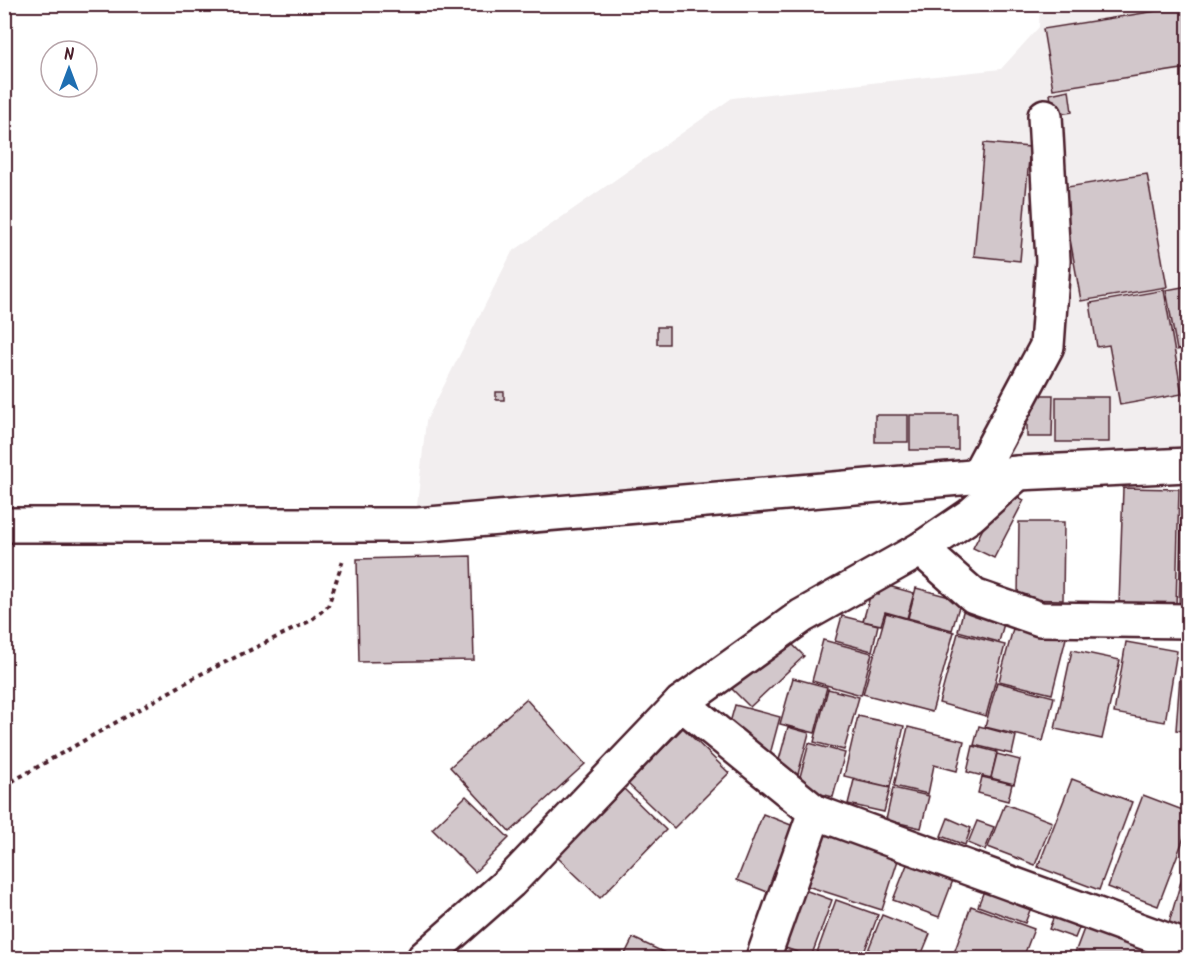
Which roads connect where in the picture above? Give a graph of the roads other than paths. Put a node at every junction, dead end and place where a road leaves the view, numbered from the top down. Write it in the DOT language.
graph roads {
  1 [pos="1045,116"];
  2 [pos="1188,465"];
  3 [pos="1018,473"];
  4 [pos="977,477"];
  5 [pos="4,525"];
  6 [pos="921,549"];
  7 [pos="1188,621"];
  8 [pos="681,704"];
  9 [pos="815,812"];
  10 [pos="1188,948"];
  11 [pos="424,958"];
  12 [pos="763,958"];
  1 -- 4 [label="street"];
  2 -- 3 [label="street"];
  3 -- 4 [label="street"];
  3 -- 6 [label="street"];
  4 -- 5 [label="street"];
  6 -- 7 [label="street"];
  6 -- 8 [label="street"];
  8 -- 9 [label="street"];
  8 -- 11 [label="street"];
  9 -- 10 [label="street"];
  9 -- 12 [label="street"];
}
